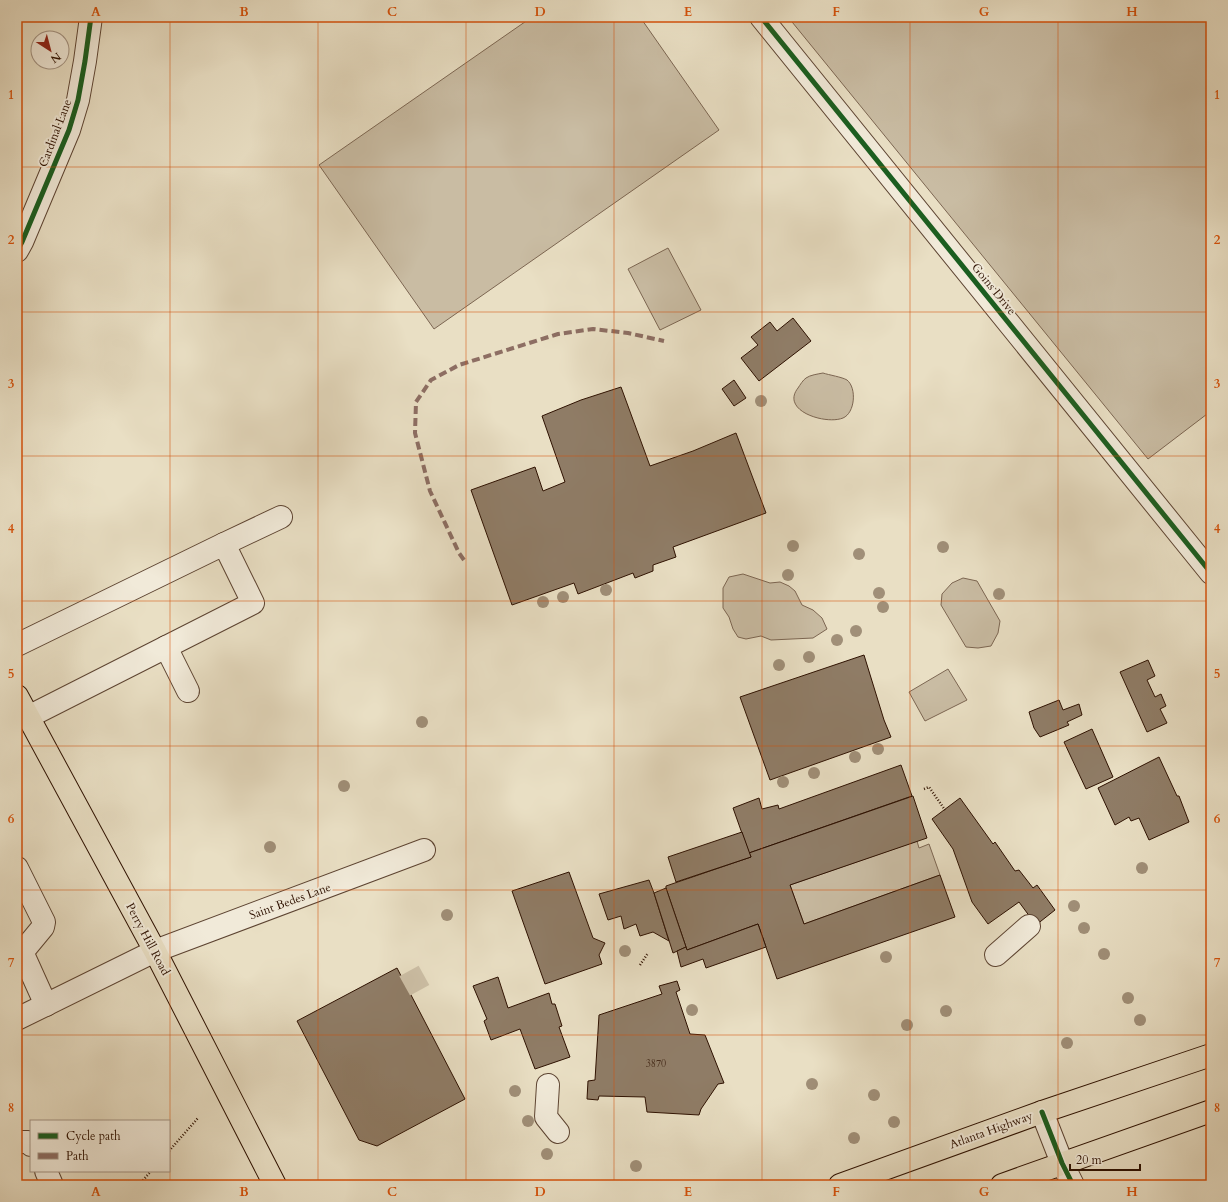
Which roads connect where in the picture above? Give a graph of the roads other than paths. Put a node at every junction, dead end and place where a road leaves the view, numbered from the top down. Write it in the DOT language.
graph roads {
  1 [pos="91,17"];
  2 [pos="761,17"];
  3 [pos="17,251"];
  4 [pos="281,517"];
  5 [pos="224,544"];
  6 [pos="1211,573"];
  7 [pos="17,645"];
  8 [pos="166,647"];
  9 [pos="188,691"];
  10 [pos="17,696"];
  11 [pos="28,717"];
  12 [pos="424,850"];
  13 [pos="17,868"];
  14 [pos="1029,926"];
  15 [pos="155,951"];
  16 [pos="996,955"];
  17 [pos="46,1005"];
  18 [pos="17,1019"];
  19 [pos="1211,1055"];
  20 [pos="548,1085"];
  21 [pos="1211,1111"];
  22 [pos="1042,1112"];
  23 [pos="558,1132"];
  24 [pos="17,1142"];
  25 [pos="30,1144"];
  26 [pos="1062,1163"];
  27 [pos="46,1172"];
  28 [pos="52,1185"];
  29 [pos="275,1185"];
  30 [pos="840,1185"];
  31 [pos="1002,1185"];
  32 [pos="1073,1185"];
  1 -- 3 [label="street, Cardinal Lane"];
  2 -- 6 [label="street, Goins Drive"];
  4 -- 5 [label="street"];
  5 -- 7 [label="street"];
  5 -- 8 [label="street"];
  8 -- 9 [label="street"];
  8 -- 11 [label="street"];
  10 -- 11 [label="main road, Perry Hill Road"];
  11 -- 15 [label="main road, Perry Hill Road"];
  12 -- 15 [label="street, Saint Bedes Lane"];
  13 -- 17 [label="street"];
  14 -- 16 [label="street"];
  15 -- 17 [label="street, Saint Bedes Lane"];
  15 -- 29 [label="main road, Perry Hill Road"];
  17 -- 18 [label="street, Saint Bedes Lane"];
  19 -- 22 [label="main road, Atlanta Highway"];
  20 -- 23 [label="street"];
  21 -- 26 [label="main road"];
  22 -- 26 [label="street"];
  22 -- 30 [label="main road, Atlanta Highway"];
  24 -- 25 [label="street"];
  26 -- 31 [label="main road"];
  26 -- 32 [label="street"];
  27 -- 28 [label="street"];
}
